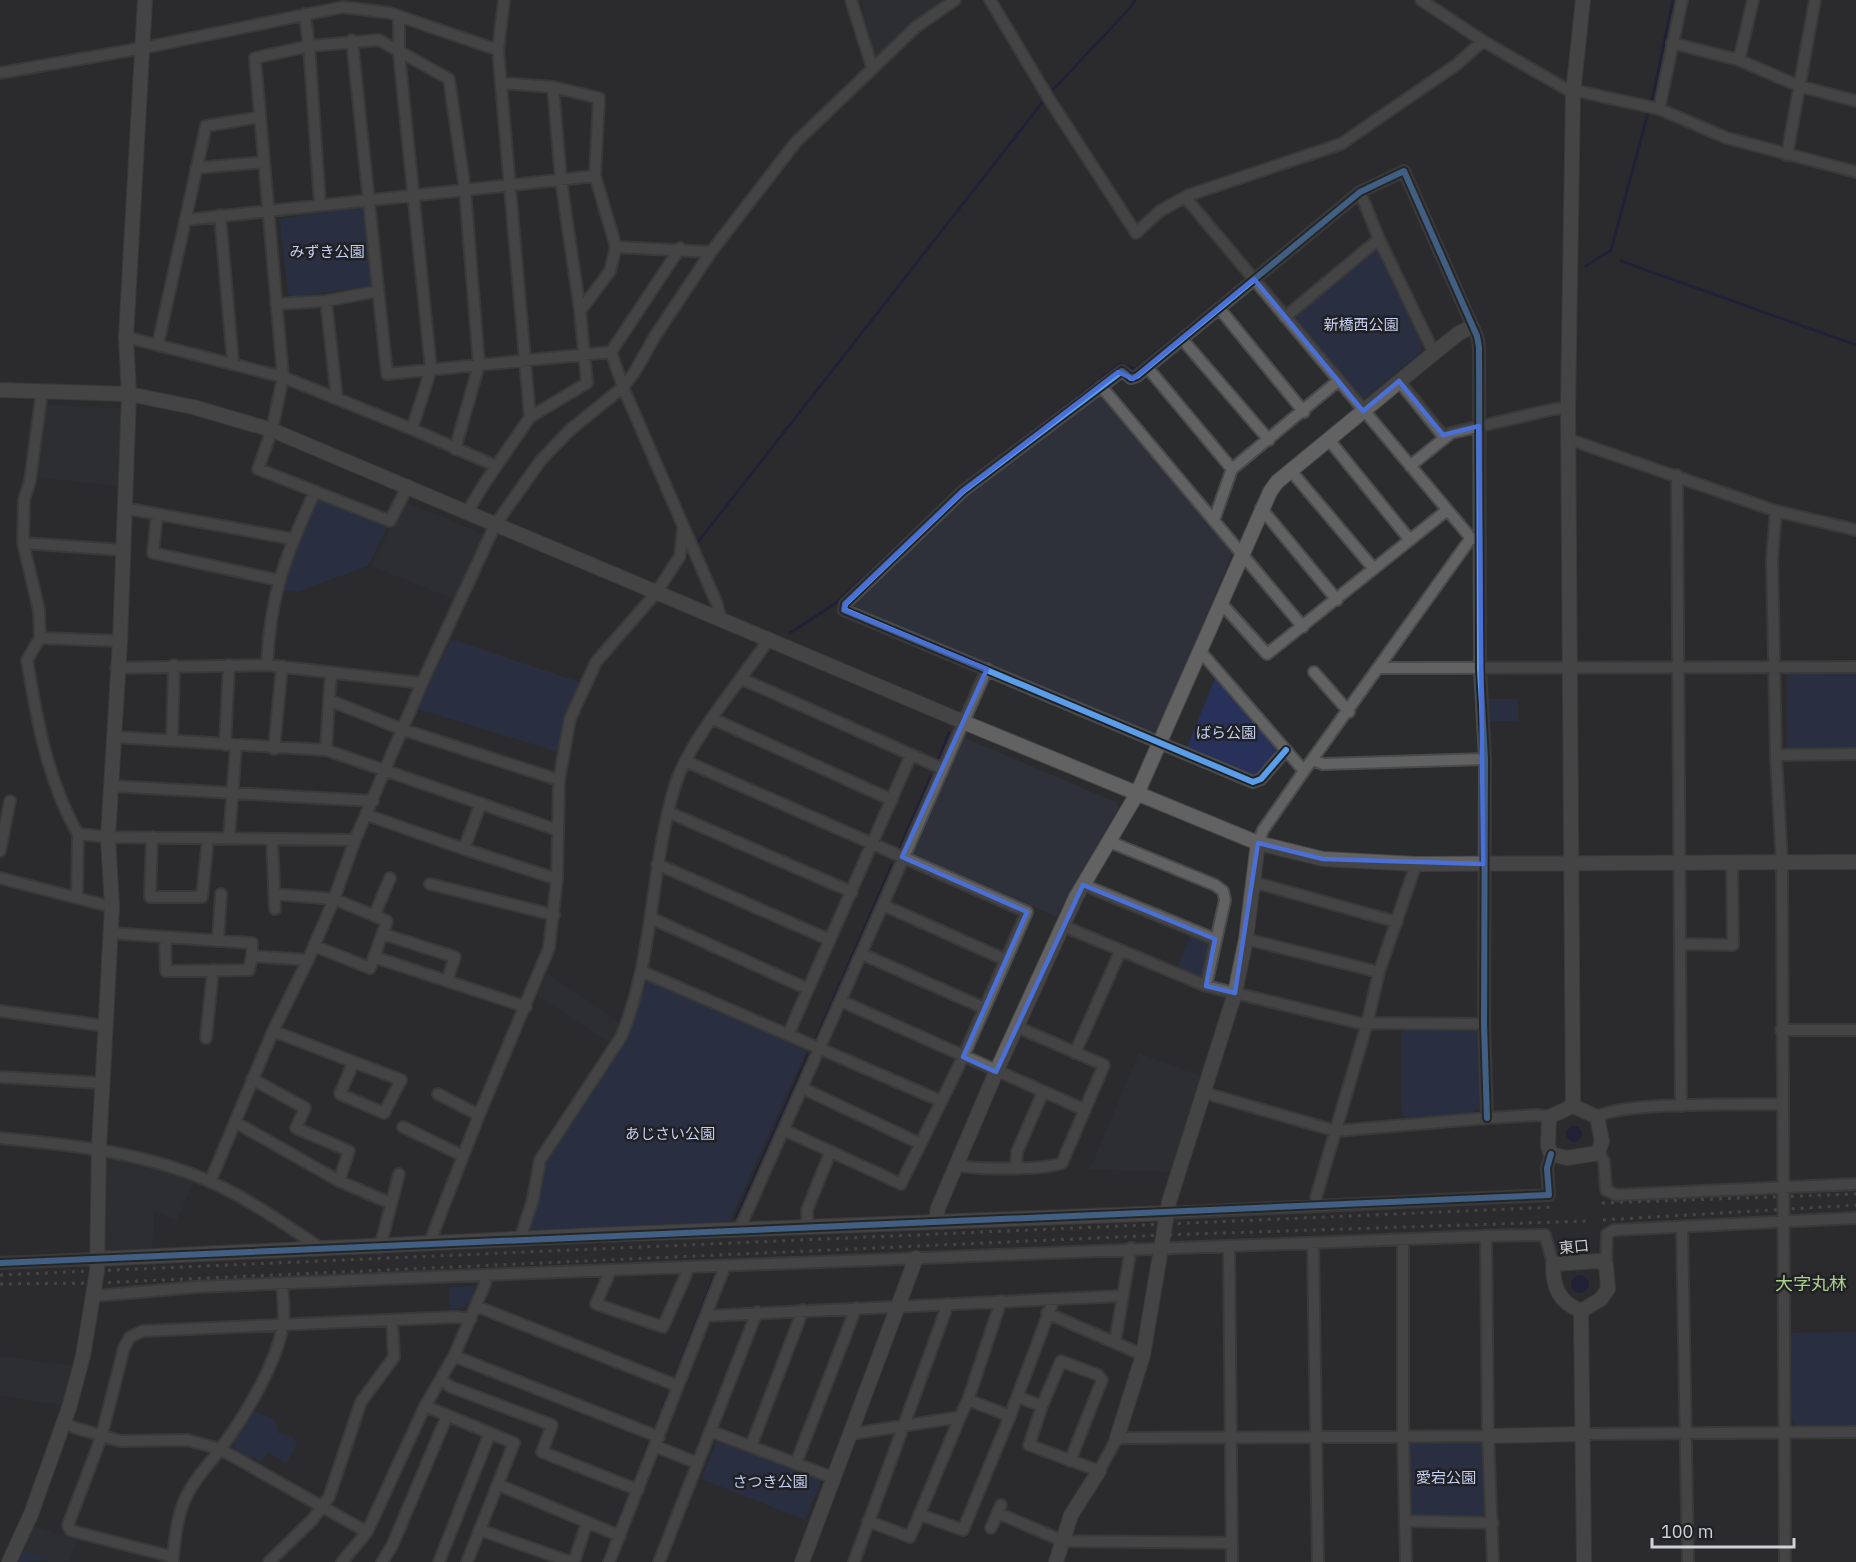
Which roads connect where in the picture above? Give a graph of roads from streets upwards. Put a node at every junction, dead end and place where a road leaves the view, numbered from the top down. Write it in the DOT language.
graph roads {
  1 [pos="145,0"];
  2 [pos="392,0"];
  3 [pos="504,0"];
  4 [pos="852,0"];
  5 [pos="955,0"];
  6 [pos="990,0"];
  7 [pos="1421,0"];
  8 [pos="1583,0"];
  9 [pos="1682,0"];
  10 [pos="1753,0"];
  11 [pos="1815,0"];
  12 [pos="305,14"];
  13 [pos="395,15"];
  14 [pos="352,40"];
  15 [pos="1482,41"];
  16 [pos="1672,43"];
  17 [pos="309,46"];
  18 [pos="143,48"];
  19 [pos="498,50"];
  20 [pos="399,52"];
  21 [pos="1739,60"];
  22 [pos="872,67"];
  23 [pos="0,73"];
  24 [pos="501,83"];
  25 [pos="1799,86"];
  26 [pos="553,87"];
  27 [pos="1573,92"];
  28 [pos="1856,101"];
  29 [pos="1659,109"];
  30 [pos="259,117"];
  31 [pos="1787,155"];
  32 [pos="264,162"];
  33 [pos="196,168"];
  34 [pos="1856,172"];
  35 [pos="595,176"];
  36 [pos="561,180"];
  37 [pos="512,186"];
  38 [pos="465,190"];
  39 [pos="1360,192"];
  40 [pos="414,196"];
  41 [pos="1185,197"];
  42 [pos="368,199"];
  43 [pos="320,204"];
  44 [pos="267,210"];
  45 [pos="220,215"];
  46 [pos="185,220"];
  47 [pos="1378,239"];
  48 [pos="616,247"];
  49 [pos="680,248"];
  50 [pos="711,252"];
  51 [pos="1254,279"];
  52 [pos="378,291"];
  53 [pos="326,301"];
  54 [pos="276,304"];
  55 [pos="1219,308"];
  56 [pos="579,311"];
  57 [pos="1285,316"];
  58 [pos="1472,327"];
  59 [pos="126,337"];
  60 [pos="1182,339"];
  61 [pos="158,344"];
  62 [pos="611,352"];
  63 [pos="1434,353"];
  64 [pos="584,355"];
  65 [pos="527,359"];
  66 [pos="233,363"];
  67 [pos="480,365"];
  68 [pos="1148,367"];
  69 [pos="431,369"];
  70 [pos="283,377"];
  71 [pos="1338,381"];
  72 [pos="1399,381"];
  73 [pos="1101,386"];
  74 [pos="623,387"];
  75 [pos="0,390"];
  76 [pos="42,391"];
  77 [pos="129,394"];
  78 [pos="337,399"];
  79 [pos="1568,408"];
  80 [pos="1364,411"];
  81 [pos="1304,412"];
  82 [pos="530,417"];
  83 [pos="1479,426"];
  84 [pos="412,429"];
  85 [pos="272,430"];
  86 [pos="1444,437"];
  87 [pos="1568,439"];
  88 [pos="1269,440"];
  89 [pos="1329,440"];
  90 [pos="456,448"];
  91 [pos="496,466"];
  92 [pos="1410,466"];
  93 [pos="1232,469"];
  94 [pos="1291,471"];
  95 [pos="1677,475"];
  96 [pos="408,486"];
  97 [pos="315,491"];
  98 [pos="124,508"];
  99 [pos="1261,508"];
  100 [pos="1446,511"];
  101 [pos="1776,511"];
  102 [pos="468,512"];
  103 [pos="157,514"];
  104 [pos="1214,520"];
  105 [pos="495,525"];
  106 [pos="683,529"];
  107 [pos="1856,530"];
  108 [pos="293,539"];
  109 [pos="1475,539"];
  110 [pos="1410,540"];
  111 [pos="23,543"];
  112 [pos="122,550"];
  113 [pos="1242,554"];
  114 [pos="1374,569"];
  115 [pos="278,580"];
  116 [pos="656,593"];
  117 [pos="1337,600"];
  118 [pos="1221,603"];
  119 [pos="720,617"];
  120 [pos="1303,627"];
  121 [pos="40,638"];
  122 [pos="769,639"];
  123 [pos="120,641"];
  124 [pos="1201,652"];
  125 [pos="174,665"];
  126 [pos="229,665"];
  127 [pos="267,665"];
  128 [pos="282,666"];
  129 [pos="1856,666"];
  130 [pos="1776,667"];
  131 [pos="116,668"];
  132 [pos="1380,668"];
  133 [pos="1570,668"];
  134 [pos="1677,668"];
  135 [pos="987,669"];
  136 [pos="1480,669"];
  137 [pos="1314,672"];
  138 [pos="331,674"];
  139 [pos="742,678"];
  140 [pos="422,683"];
  141 [pos="329,700"];
  142 [pos="1348,712"];
  143 [pos="713,719"];
  144 [pos="963,721"];
  145 [pos="404,730"];
  146 [pos="115,737"];
  147 [pos="172,740"];
  148 [pos="1161,742"];
  149 [pos="230,745"];
  150 [pos="274,748"];
  151 [pos="326,750"];
  152 [pos="1286,750"];
  153 [pos="1856,753"];
  154 [pos="911,754"];
  155 [pos="1776,755"];
  156 [pos="1485,759"];
  157 [pos="1314,760"];
  158 [pos="685,761"];
  159 [pos="941,768"];
  160 [pos="384,771"];
  161 [pos="1304,771"];
  162 [pos="559,780"];
  163 [pos="111,786"];
  164 [pos="234,792"];
  165 [pos="1137,794"];
  166 [pos="892,800"];
  167 [pos="10,801"];
  168 [pos="373,801"];
  169 [pos="481,803"];
  170 [pos="668,812"];
  171 [pos="367,815"];
  172 [pos="557,830"];
  173 [pos="78,834"];
  174 [pos="108,837"];
  175 [pos="152,837"];
  176 [pos="208,838"];
  177 [pos="229,838"];
  178 [pos="272,839"];
  179 [pos="355,840"];
  180 [pos="1110,842"];
  181 [pos="1258,843"];
  182 [pos="872,844"];
  183 [pos="464,849"];
  184 [pos="0,850"];
  185 [pos="902,857"];
  186 [pos="1856,862"];
  187 [pos="657,864"];
  188 [pos="1416,864"];
  189 [pos="1483,864"];
  190 [pos="1572,864"];
  191 [pos="1680,864"];
  192 [pos="1732,864"];
  193 [pos="1782,864"];
  194 [pos="0,878"];
  195 [pos="390,878"];
  196 [pos="556,879"];
  197 [pos="1253,882"];
  198 [pos="1084,883"];
  199 [pos="430,884"];
  200 [pos="852,892"];
  201 [pos="221,894"];
  202 [pos="274,894"];
  203 [pos="77,898"];
  204 [pos="334,899"];
  205 [pos="883,905"];
  206 [pos="111,907"];
  207 [pos="275,909"];
  208 [pos="554,915"];
  209 [pos="374,916"];
  210 [pos="651,918"];
  211 [pos="1397,922"];
  212 [pos="1063,926"];
  213 [pos="110,933"];
  214 [pos="382,934"];
  215 [pos="165,937"];
  216 [pos="1215,939"];
  217 [pos="1246,939"];
  218 [pos="831,940"];
  219 [pos="218,941"];
  220 [pos="1680,944"];
  221 [pos="314,946"];
  222 [pos="1120,952"];
  223 [pos="862,954"];
  224 [pos="252,956"];
  225 [pos="374,957"];
  226 [pos="309,960"];
  227 [pos="1006,960"];
  228 [pos="213,970"];
  229 [pos="643,972"];
  230 [pos="1379,972"];
  231 [pos="447,981"];
  232 [pos="1206,986"];
  233 [pos="808,989"];
  234 [pos="1235,993"];
  235 [pos="841,1001"];
  236 [pos="526,1007"];
  237 [pos="984,1008"];
  238 [pos="0,1011"];
  239 [pos="1367,1024"];
  240 [pos="1484,1024"];
  241 [pos="105,1026"];
  242 [pos="1017,1027"];
  243 [pos="1781,1030"];
  244 [pos="1856,1030"];
  245 [pos="273,1031"];
  246 [pos="788,1035"];
  247 [pos="206,1038"];
  248 [pos="820,1049"];
  249 [pos="1075,1053"];
  250 [pos="963,1056"];
  251 [pos="353,1062"];
  252 [pos="996,1072"];
  253 [pos="0,1077"];
  254 [pos="252,1079"];
  255 [pos="102,1083"];
  256 [pos="802,1088"];
  257 [pos="1043,1092"];
  258 [pos="1205,1093"];
  259 [pos="438,1094"];
  260 [pos="941,1101"];
  261 [pos="1783,1104"];
  262 [pos="1573,1106"];
  263 [pos="1681,1106"];
  264 [pos="1085,1110"];
  265 [pos="479,1115"];
  266 [pos="1549,1117"];
  267 [pos="1597,1117"];
  268 [pos="1487,1118"];
  269 [pos="235,1122"];
  270 [pos="403,1127"];
  271 [pos="784,1130"];
  272 [pos="1335,1131"];
  273 [pos="0,1138"];
  274 [pos="921,1144"];
  275 [pos="99,1148"];
  276 [pos="830,1153"];
  277 [pos="1598,1153"];
  278 [pos="1551,1154"];
  279 [pos="463,1156"];
  280 [pos="957,1165"];
  281 [pos="1016,1167"];
  282 [pos="399,1174"];
  283 [pos="339,1181"];
  284 [pos="210,1182"];
  285 [pos="1856,1184"];
  286 [pos="1782,1187"];
  287 [pos="390,1203"];
  288 [pos="1317,1206"];
  289 [pos="1168,1213"];
  290 [pos="1856,1218"];
  291 [pos="936,1221"];
  292 [pos="1782,1222"];
  293 [pos="808,1227"];
  294 [pos="1682,1227"];
  295 [pos="739,1230"];
  296 [pos="1486,1236"];
  297 [pos="520,1239"];
  298 [pos="1403,1239"];
  299 [pos="1313,1243"];
  300 [pos="429,1244"];
  301 [pos="380,1246"];
  302 [pos="1229,1246"];
  303 [pos="1162,1247"];
  304 [pos="1131,1248"];
  305 [pos="322,1249"];
  306 [pos="916,1258"];
  307 [pos="96,1259"];
  308 [pos="0,1263"];
  309 [pos="1553,1264"];
  310 [pos="1606,1265"];
  311 [pos="725,1266"];
  312 [pos="689,1268"];
  313 [pos="610,1272"];
  314 [pos="486,1275"];
  315 [pos="282,1284"];
  316 [pos="94,1296"];
  317 [pos="1121,1296"];
  318 [pos="1054,1299"];
  319 [pos="1001,1302"];
  320 [pos="948,1304"];
  321 [pos="476,1306"];
  322 [pos="898,1306"];
  323 [pos="856,1308"];
  324 [pos="803,1310"];
  325 [pos="1581,1311"];
  326 [pos="757,1312"];
  327 [pos="1047,1312"];
  328 [pos="706,1316"];
  329 [pos="471,1319"];
  330 [pos="392,1320"];
  331 [pos="283,1325"];
  332 [pos="1115,1342"];
  333 [pos="1143,1354"];
  334 [pos="454,1356"];
  335 [pos="441,1380"];
  336 [pos="678,1386"];
  337 [pos="1018,1397"];
  338 [pos="968,1400"];
  339 [pos="426,1406"];
  340 [pos="1042,1406"];
  341 [pos="447,1416"];
  342 [pos="1010,1416"];
  343 [pos="960,1417"];
  344 [pos="63,1424"];
  345 [pos="906,1425"];
  346 [pos="710,1431"];
  347 [pos="1856,1432"];
  348 [pos="490,1433"];
  349 [pos="1688,1433"];
  350 [pos="1783,1433"];
  351 [pos="851,1434"];
  352 [pos="1584,1434"];
  353 [pos="1402,1435"];
  354 [pos="1316,1436"];
  355 [pos="1488,1436"];
  356 [pos="101,1437"];
  357 [pos="1231,1437"];
  358 [pos="1117,1438"];
  359 [pos="657,1441"];
  360 [pos="751,1446"];
  361 [pos="220,1449"];
  362 [pos="1070,1461"];
  363 [pos="697,1463"];
  364 [pos="796,1463"];
  365 [pos="1099,1471"];
  366 [pos="834,1478"];
  367 [pos="499,1485"];
  368 [pos="638,1490"];
  369 [pos="322,1508"];
  370 [pos="921,1515"];
  371 [pos="868,1521"];
  372 [pos="1405,1521"];
  373 [pos="587,1522"];
  374 [pos="1493,1523"];
  375 [pos="991,1528"];
  376 [pos="480,1530"];
  377 [pos="367,1532"];
  378 [pos="620,1536"];
  379 [pos="1063,1541"];
  380 [pos="1232,1543"];
  381 [pos="173,1560"];
  382 [pos="9,1562"];
  383 [pos="269,1562"];
  384 [pos="342,1562"];
  385 [pos="382,1562"];
  386 [pos="439,1562"];
  387 [pos="467,1562"];
  388 [pos="572,1562"];
  389 [pos="609,1562"];
  390 [pos="659,1562"];
  391 [pos="801,1562"];
  392 [pos="854,1562"];
  393 [pos="1056,1562"];
  394 [pos="1232,1562"];
  395 [pos="1318,1562"];
  396 [pos="1406,1562"];
  397 [pos="1493,1562"];
  398 [pos="1584,1562"];
  399 [pos="1688,1562"];
  400 [pos="1785,1562"];
  1 -- 18 [label="street"];
  2 -- 13 [label="street"];
  3 -- 19 [label="street"];
  4 -- 22 [label="street"];
  5 -- 22 [label="street"];
  6 -- 41 [label="street"];
  7 -- 15 [label="street"];
  8 -- 27 [label="street"];
  9 -- 16 [label="street"];
  10 -- 21 [label="street"];
  11 -- 25 [label="street"];
  12 -- 13 [label="street"];
  12 -- 17 [label="street"];
  12 -- 18 [label="street"];
  13 -- 19 [label="street"];
  13 -- 20 [label="street"];
  14 -- 17 [label="street"];
  14 -- 20 [label="street"];
  14 -- 42 [label="street"];
  15 -- 27 [label="street"];
  15 -- 41 [label="street"];
  16 -- 21 [label="street"];
  16 -- 29 [label="street"];
  17 -- 30 [label="street"];
  17 -- 43 [label="street"];
  18 -- 23 [label="street"];
  18 -- 59 [label="street"];
  19 -- 24 [label="street"];
  20 -- 38 [label="street"];
  20 -- 40 [label="street"];
  21 -- 25 [label="street"];
  22 -- 50 [label="street"];
  24 -- 26 [label="street"];
  24 -- 37 [label="street"];
  25 -- 28 [label="street"];
  25 -- 31 [label="street"];
  26 -- 35 [label="street"];
  26 -- 36 [label="street"];
  27 -- 29 [label="street"];
  27 -- 79 [label="street"];
  29 -- 31 [label="street"];
  30 -- 32 [label="street"];
  30 -- 33 [label="street"];
  31 -- 34 [label="street"];
  32 -- 33 [label="street"];
  32 -- 44 [label="street"];
  33 -- 46 [label="street"];
  35 -- 36 [label="street"];
  35 -- 48 [label="street"];
  36 -- 37 [label="street"];
  36 -- 56 [label="street"];
  37 -- 38 [label="street"];
  37 -- 65 [label="street"];
  38 -- 40 [label="street"];
  38 -- 67 [label="street"];
  39 -- 47 [label="street"];
  39 -- 51 [label="street"];
  39 -- 58 [label="street"];
  40 -- 42 [label="street"];
  40 -- 69 [label="street"];
  41 -- 51 [label="street"];
  42 -- 43 [label="street"];
  42 -- 52 [label="street"];
  43 -- 44 [label="street"];
  44 -- 45 [label="street"];
  44 -- 54 [label="street"];
  45 -- 46 [label="street"];
  45 -- 66 [label="street"];
  46 -- 61 [label="street"];
  47 -- 57 [label="street"];
  47 -- 63 [label="street"];
  48 -- 49 [label="street"];
  48 -- 56 [label="street"];
  49 -- 50 [label="street"];
  49 -- 62 [label="street"];
  50 -- 74 [label="street"];
  51 -- 55 [label="street"];
  51 -- 57 [label="street"];
  52 -- 53 [label="street"];
  52 -- 69 [label="street"];
  53 -- 54 [label="street"];
  53 -- 78 [label="street"];
  54 -- 70 [label="street"];
  55 -- 60 [label="street"];
  55 -- 81 [label="street"];
  56 -- 64 [label="street"];
  57 -- 71 [label="street"];
  58 -- 63 [label="street"];
  58 -- 83 [label="street"];
  59 -- 61 [label="street"];
  59 -- 77 [label="street"];
  60 -- 68 [label="street"];
  60 -- 88 [label="street"];
  61 -- 66 [label="street"];
  62 -- 64 [label="street"];
  62 -- 74 [label="street"];
  63 -- 72 [label="street"];
  64 -- 65 [label="street"];
  64 -- 82 [label="street"];
  65 -- 67 [label="street"];
  65 -- 82 [label="street"];
  66 -- 70 [label="street"];
  67 -- 69 [label="street"];
  67 -- 90 [label="street"];
  68 -- 73 [label="street"];
  68 -- 93 [label="street"];
  69 -- 84 [label="street"];
  70 -- 78 [label="street"];
  70 -- 85 [label="street"];
  71 -- 80 [label="street"];
  71 -- 81 [label="street"];
  72 -- 80 [label="street"];
  72 -- 86 [label="street"];
  73 -- 104 [label="street"];
  73 -- 135 [label="street"];
  74 -- 105 [label="street"];
  74 -- 106 [label="street"];
  75 -- 76 [label="street"];
  76 -- 77 [label="street"];
  76 -- 111 [label="street"];
  77 -- 85 [label="street"];
  77 -- 98 [label="street"];
  78 -- 84 [label="street"];
  79 -- 83 [label="street"];
  79 -- 87 [label="street"];
  80 -- 89 [label="street"];
  80 -- 92 [label="street"];
  81 -- 88 [label="street"];
  82 -- 91 [label="street"];
  83 -- 86 [label="street"];
  83 -- 109 [label="street"];
  84 -- 90 [label="street"];
  85 -- 96 [label="street"];
  85 -- 97 [label="street"];
  86 -- 92 [label="street"];
  87 -- 95 [label="street"];
  87 -- 133 [label="street"];
  88 -- 93 [label="street"];
  89 -- 94 [label="street"];
  89 -- 110 [label="street"];
  90 -- 91 [label="street"];
  91 -- 102 [label="street"];
  92 -- 100 [label="street"];
  93 -- 104 [label="street"];
  94 -- 99 [label="street"];
  94 -- 114 [label="street"];
  95 -- 101 [label="street"];
  95 -- 134 [label="street"];
  96 -- 97 [label="street"];
  96 -- 102 [label="street"];
  97 -- 108 [label="street"];
  98 -- 103 [label="street"];
  98 -- 112 [label="street"];
  99 -- 113 [label="street"];
  99 -- 117 [label="street"];
  100 -- 109 [label="street"];
  100 -- 110 [label="street"];
  101 -- 107 [label="street"];
  101 -- 130 [label="street"];
  102 -- 105 [label="street"];
  103 -- 108 [label="street"];
  103 -- 115 [label="street"];
  104 -- 113 [label="street"];
  105 -- 116 [label="street"];
  105 -- 140 [label="street"];
  106 -- 116 [label="street"];
  106 -- 119 [label="street"];
  108 -- 115 [label="street"];
  109 -- 132 [label="street"];
  109 -- 136 [label="street"];
  110 -- 114 [label="street"];
  111 -- 112 [label="street"];
  111 -- 121 [label="street"];
  112 -- 123 [label="street"];
  113 -- 118 [label="street"];
  113 -- 120 [label="street"];
  114 -- 117 [label="street"];
  115 -- 127 [label="street"];
  116 -- 119 [label="street"];
  116 -- 162 [label="street"];
  117 -- 120 [label="street"];
  118 -- 120 [label="street"];
  118 -- 124 [label="street"];
  119 -- 122 [label="street"];
  121 -- 123 [label="street"];
  121 -- 173 [label="street"];
  122 -- 139 [label="street"];
  122 -- 144 [label="street"];
  123 -- 131 [label="street"];
  124 -- 148 [label="street"];
  124 -- 152 [label="street"];
  125 -- 126 [label="street"];
  125 -- 131 [label="street"];
  125 -- 147 [label="street"];
  126 -- 127 [label="street"];
  126 -- 149 [label="street"];
  127 -- 128 [label="street"];
  128 -- 138 [label="street"];
  128 -- 150 [label="street"];
  129 -- 130 [label="street"];
  130 -- 134 [label="street"];
  130 -- 155 [label="street"];
  131 -- 146 [label="street"];
  132 -- 136 [label="street"];
  132 -- 142 [label="street"];
  133 -- 134 [label="street"];
  133 -- 136 [label="street"];
  133 -- 190 [label="street"];
  134 -- 191 [label="street"];
  135 -- 144 [label="street"];
  135 -- 148 [label="street"];
  136 -- 156 [label="street"];
  137 -- 142 [label="street"];
  138 -- 140 [label="street"];
  138 -- 141 [label="street"];
  139 -- 143 [label="street"];
  139 -- 154 [label="street"];
  140 -- 145 [label="street"];
  141 -- 145 [label="street"];
  141 -- 151 [label="street"];
  142 -- 157 [label="street"];
  143 -- 158 [label="street"];
  143 -- 166 [label="street"];
  144 -- 159 [label="street"];
  144 -- 165 [label="street"];
  145 -- 160 [label="street"];
  145 -- 162 [label="street"];
  146 -- 147 [label="street"];
  146 -- 163 [label="street"];
  147 -- 149 [label="street"];
  148 -- 152 [label="street"];
  148 -- 165 [label="street"];
  149 -- 150 [label="street"];
  149 -- 164 [label="street"];
  150 -- 151 [label="street"];
  151 -- 160 [label="street"];
  152 -- 161 [label="street"];
  153 -- 155 [label="street"];
  154 -- 159 [label="street"];
  154 -- 166 [label="street"];
  155 -- 193 [label="street"];
  156 -- 157 [label="street"];
  156 -- 189 [label="street"];
  157 -- 161 [label="street"];
  158 -- 170 [label="street"];
  158 -- 182 [label="street"];
  159 -- 185 [label="street"];
  160 -- 168 [label="street"];
  160 -- 169 [label="street"];
  161 -- 181 [label="street"];
  162 -- 172 [label="street"];
  163 -- 164 [label="street"];
  163 -- 174 [label="street"];
  164 -- 168 [label="street"];
  164 -- 177 [label="street"];
  165 -- 180 [label="street"];
  165 -- 181 [label="street"];
  166 -- 182 [label="street"];
  167 -- 184 [label="street"];
  168 -- 171 [label="street"];
  169 -- 172 [label="street"];
  169 -- 183 [label="street"];
  170 -- 187 [label="street"];
  170 -- 200 [label="street"];
  171 -- 179 [label="street"];
  171 -- 183 [label="street"];
  172 -- 196 [label="street"];
  173 -- 174 [label="street"];
  173 -- 203 [label="street"];
  174 -- 175 [label="street"];
  174 -- 206 [label="street"];
  175 -- 176 [label="street"];
  175 -- 176 [label="street"];
  176 -- 177 [label="street"];
  177 -- 178 [label="street"];
  178 -- 179 [label="street"];
  178 -- 202 [label="street"];
  179 -- 204 [label="street"];
  180 -- 198 [label="street"];
  180 -- 216 [label="street"];
  181 -- 188 [label="street"];
  181 -- 197 [label="street"];
  182 -- 185 [label="street"];
  182 -- 200 [label="street"];
  183 -- 196 [label="street"];
  185 -- 205 [label="street"];
  185 -- 227 [label="street"];
  186 -- 193 [label="street"];
  187 -- 210 [label="street"];
  187 -- 218 [label="street"];
  188 -- 189 [label="street"];
  188 -- 211 [label="street"];
  189 -- 190 [label="street"];
  189 -- 240 [label="street"];
  190 -- 191 [label="street"];
  190 -- 262 [label="street"];
  191 -- 192 [label="street"];
  191 -- 220 [label="street"];
  192 -- 193 [label="street"];
  192 -- 220 [label="street"];
  193 -- 243 [label="street"];
  194 -- 203 [label="street"];
  195 -- 209 [label="street"];
  196 -- 208 [label="street"];
  197 -- 211 [label="street"];
  197 -- 217 [label="street"];
  198 -- 212 [label="street"];
  198 -- 216 [label="street"];
  199 -- 208 [label="street"];
  200 -- 218 [label="street"];
  201 -- 219 [label="street"];
  202 -- 204 [label="street"];
  202 -- 207 [label="street"];
  203 -- 206 [label="street"];
  204 -- 209 [label="street"];
  204 -- 221 [label="street"];
  205 -- 223 [label="street"];
  205 -- 227 [label="street"];
  206 -- 213 [label="street"];
  208 -- 236 [label="street"];
  209 -- 214 [label="street"];
  210 -- 229 [label="street"];
  210 -- 233 [label="street"];
  211 -- 230 [label="street"];
  212 -- 222 [label="street"];
  212 -- 242 [label="street"];
  213 -- 215 [label="street"];
  213 -- 241 [label="street"];
  214 -- 225 [label="street"];
  214 -- 231 [label="street"];
  215 -- 219 [label="street"];
  215 -- 228 [label="street"];
  216 -- 232 [label="street"];
  217 -- 230 [label="street"];
  217 -- 234 [label="street"];
  218 -- 233 [label="street"];
  219 -- 224 [label="street"];
  220 -- 263 [label="street"];
  221 -- 225 [label="street"];
  221 -- 226 [label="street"];
  222 -- 232 [label="street"];
  222 -- 249 [label="street"];
  223 -- 235 [label="street"];
  223 -- 237 [label="street"];
  224 -- 226 [label="street"];
  224 -- 228 [label="street"];
  225 -- 231 [label="street"];
  226 -- 245 [label="street"];
  227 -- 237 [label="street"];
  228 -- 247 [label="street"];
  229 -- 246 [label="street"];
  229 -- 297 [label="street"];
  230 -- 239 [label="street"];
  231 -- 236 [label="street"];
  232 -- 234 [label="street"];
  233 -- 246 [label="street"];
  234 -- 239 [label="street"];
  234 -- 258 [label="street"];
  235 -- 248 [label="street"];
  235 -- 250 [label="street"];
  236 -- 265 [label="street"];
  237 -- 250 [label="street"];
  238 -- 241 [label="street"];
  239 -- 240 [label="street"];
  239 -- 272 [label="street"];
  240 -- 268 [label="street"];
  241 -- 255 [label="street"];
  242 -- 249 [label="street"];
  242 -- 252 [label="street"];
  243 -- 244 [label="street"];
  243 -- 261 [label="street"];
  245 -- 251 [label="street"];
  245 -- 254 [label="street"];
  246 -- 248 [label="street"];
  248 -- 256 [label="street"];
  248 -- 260 [label="street"];
  249 -- 264 [label="street"];
  250 -- 252 [label="street"];
  250 -- 260 [label="street"];
  251 -- 251 [label="street"];
  252 -- 257 [label="street"];
  252 -- 280 [label="street"];
  253 -- 255 [label="street"];
  254 -- 269 [label="street"];
  254 -- 283 [label="street"];
  255 -- 275 [label="street"];
  256 -- 271 [label="street"];
  256 -- 274 [label="street"];
  257 -- 264 [label="street"];
  257 -- 281 [label="street"];
  258 -- 272 [label="street"];
  258 -- 289 [label="street"];
  259 -- 265 [label="street"];
  260 -- 274 [label="street"];
  261 -- 263 [label="street"];
  261 -- 286 [label="street"];
  262 -- 266 [label="street"];
  262 -- 267 [label="street"];
  263 -- 267 [label="street"];
  264 -- 281 [label="street"];
  265 -- 279 [label="street"];
  266 -- 268 [label="street"];
  266 -- 278 [label="street"];
  267 -- 277 [label="street"];
  268 -- 272 [label="street"];
  269 -- 283 [label="street"];
  269 -- 284 [label="street"];
  270 -- 279 [label="street"];
  271 -- 276 [label="street"];
  271 -- 295 [label="street"];
  272 -- 288 [label="street"];
  273 -- 275 [label="street"];
  274 -- 276 [label="street"];
  275 -- 284 [label="street"];
  275 -- 307 [label="street"];
  276 -- 293 [label="street"];
  277 -- 278 [label="street"];
  277 -- 286 [label="street"];
  278 -- 288 [label="street"];
  279 -- 300 [label="street"];
  280 -- 281 [label="street"];
  280 -- 291 [label="street"];
  282 -- 287 [label="street"];
  283 -- 287 [label="street"];
  284 -- 305 [label="street"];
  285 -- 286 [label="street"];
  286 -- 292 [label="street"];
  287 -- 301 [label="street"];
  288 -- 289 [label="street"];
  289 -- 291 [label="street"];
  289 -- 303 [label="street"];
  290 -- 292 [label="street"];
  291 -- 293 [label="street"];
  292 -- 294 [label="street"];
  292 -- 350 [label="street"];
  293 -- 295 [label="street"];
  294 -- 310 [label="street"];
  294 -- 349 [label="street"];
  295 -- 297 [label="street"];
  296 -- 298 [label="street"];
  296 -- 309 [label="street"];
  296 -- 355 [label="street"];
  297 -- 300 [label="street"];
  298 -- 299 [label="street"];
  298 -- 353 [label="street"];
  299 -- 302 [label="street"];
  299 -- 354 [label="street"];
  300 -- 301 [label="street"];
  301 -- 305 [label="street"];
  302 -- 303 [label="street"];
  302 -- 357 [label="street"];
  303 -- 304 [label="street"];
  303 -- 333 [label="street"];
  304 -- 306 [label="street"];
  304 -- 317 [label="street"];
  305 -- 307 [label="street"];
  306 -- 311 [label="street"];
  306 -- 322 [label="street"];
  307 -- 308 [label="street"];
  307 -- 316 [label="street"];
  309 -- 310 [label="street, 東口"];
  309 -- 325 [label="street, 東口"];
  310 -- 325 [label="street, 東口"];
  311 -- 312 [label="street"];
  311 -- 328 [label="street"];
  312 -- 313 [label="street"];
  312 -- 313 [label="street"];
  313 -- 314 [label="street"];
  314 -- 315 [label="street"];
  314 -- 321 [label="street"];
  315 -- 316 [label="street"];
  315 -- 331 [label="street"];
  316 -- 344 [label="street"];
  317 -- 318 [label="street"];
  317 -- 332 [label="street"];
  318 -- 319 [label="street"];
  318 -- 327 [label="street"];
  319 -- 320 [label="street"];
  319 -- 338 [label="street"];
  320 -- 322 [label="street"];
  320 -- 345 [label="street"];
  321 -- 329 [label="street"];
  321 -- 336 [label="street"];
  322 -- 323 [label="street"];
  322 -- 351 [label="street"];
  323 -- 324 [label="street"];
  323 -- 364 [label="street"];
  324 -- 326 [label="street"];
  324 -- 360 [label="street"];
  325 -- 352 [label="street"];
  326 -- 328 [label="street"];
  326 -- 346 [label="street"];
  327 -- 332 [label="street"];
  327 -- 337 [label="street"];
  328 -- 336 [label="street"];
  329 -- 330 [label="street"];
  329 -- 334 [label="street"];
  330 -- 331 [label="street"];
  330 -- 369 [label="street"];
  331 -- 356 [label="street"];
  331 -- 361 [label="street"];
  332 -- 333 [label="street"];
  333 -- 358 [label="street"];
  334 -- 335 [label="street"];
  334 -- 359 [label="street"];
  335 -- 339 [label="street"];
  335 -- 368 [label="street"];
  336 -- 359 [label="street"];
  337 -- 340 [label="street"];
  337 -- 342 [label="street"];
  338 -- 342 [label="street"];
  338 -- 343 [label="street"];
  339 -- 341 [label="street"];
  339 -- 377 [label="street"];
  340 -- 362 [label="street"];
  340 -- 362 [label="street"];
  341 -- 348 [label="street"];
  341 -- 385 [label="street"];
  342 -- 370 [label="street"];
  343 -- 345 [label="street"];
  343 -- 370 [label="street"];
  344 -- 356 [label="street"];
  344 -- 382 [label="street"];
  345 -- 351 [label="street"];
  345 -- 371 [label="street"];
  346 -- 360 [label="street"];
  346 -- 363 [label="street"];
  347 -- 350 [label="street"];
  348 -- 367 [label="street"];
  348 -- 386 [label="street"];
  349 -- 350 [label="street"];
  349 -- 352 [label="street"];
  349 -- 399 [label="street"];
  350 -- 400 [label="street"];
  351 -- 366 [label="street"];
  352 -- 355 [label="street"];
  352 -- 398 [label="street"];
  353 -- 354 [label="street"];
  353 -- 355 [label="street"];
  353 -- 372 [label="street"];
  354 -- 357 [label="street"];
  354 -- 395 [label="street"];
  355 -- 374 [label="street"];
  356 -- 361 [label="street"];
  356 -- 381 [label="street"];
  357 -- 358 [label="street"];
  357 -- 380 [label="street"];
  358 -- 365 [label="street"];
  359 -- 363 [label="street"];
  359 -- 368 [label="street"];
  360 -- 364 [label="street"];
  361 -- 369 [label="street"];
  361 -- 381 [label="street"];
  362 -- 365 [label="street"];
  363 -- 390 [label="street"];
  364 -- 366 [label="street"];
  365 -- 379 [label="street"];
  366 -- 391 [label="street"];
  367 -- 373 [label="street"];
  367 -- 376 [label="street"];
  368 -- 378 [label="street"];
  369 -- 377 [label="street"];
  369 -- 383 [label="street"];
  370 -- 371 [label="street"];
  371 -- 392 [label="street"];
  372 -- 374 [label="street"];
  372 -- 396 [label="street"];
  373 -- 378 [label="street"];
  373 -- 388 [label="street"];
  374 -- 397 [label="street"];
  375 -- 379 [label="street"];
  376 -- 387 [label="street"];
  376 -- 388 [label="street"];
  377 -- 384 [label="street"];
  378 -- 389 [label="street"];
  379 -- 380 [label="street"];
  379 -- 393 [label="street"];
  380 -- 394 [label="street"];
}
